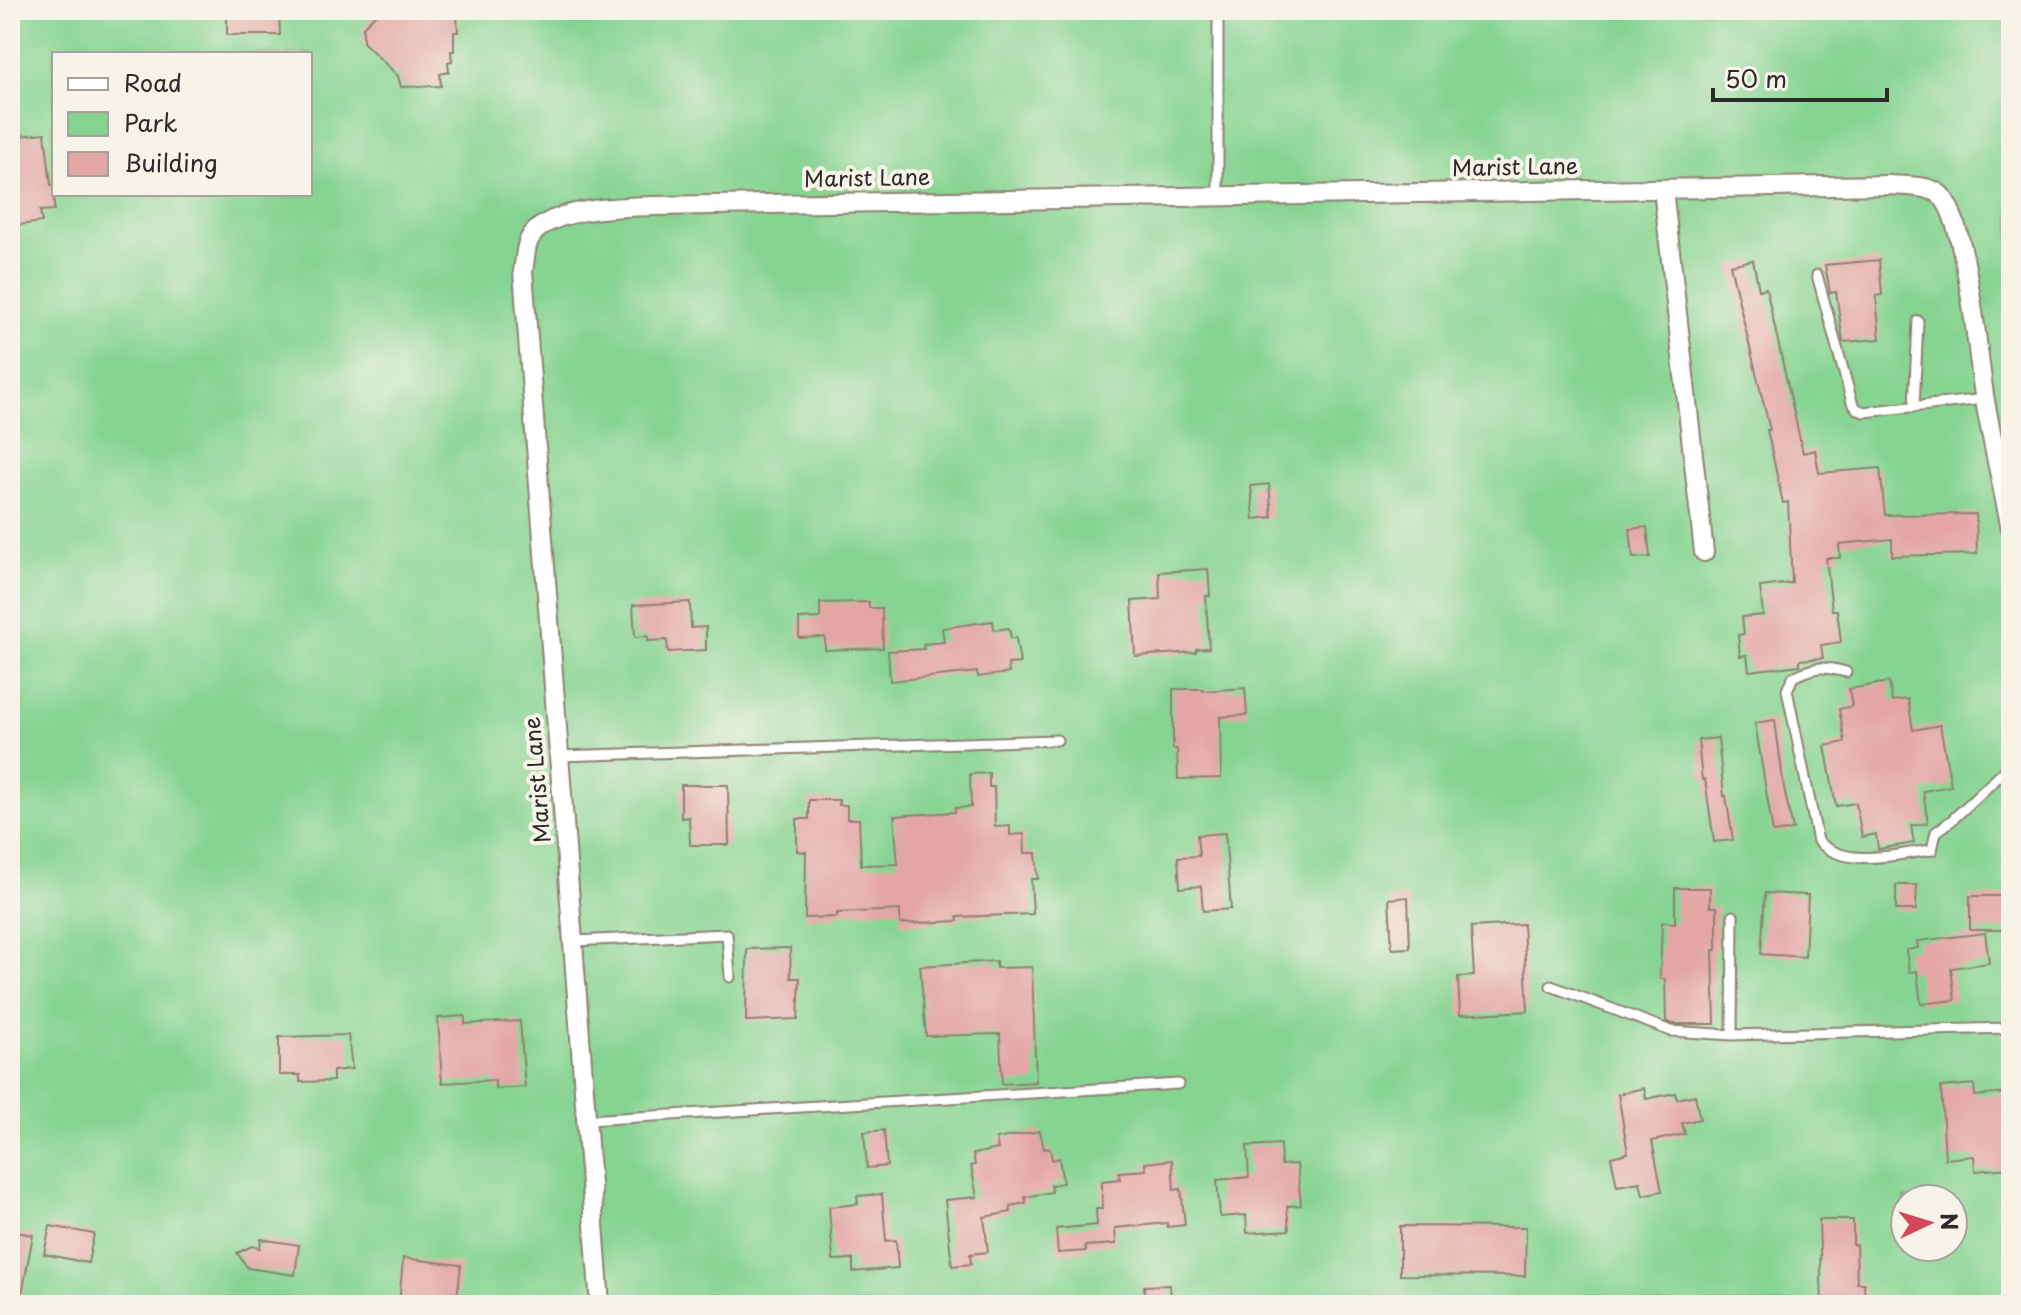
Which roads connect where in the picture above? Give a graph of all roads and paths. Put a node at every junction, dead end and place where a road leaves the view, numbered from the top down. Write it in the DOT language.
graph roads {
  1 [pos="1218,10"];
  2 [pos="1663,189"];
  3 [pos="1218,196"];
  4 [pos="1817,275"];
  5 [pos="1918,321"];
  6 [pos="1985,399"];
  7 [pos="1914,407"];
  8 [pos="2011,528"];
  9 [pos="1704,552"];
  10 [pos="1846,672"];
  11 [pos="1057,740"];
  12 [pos="559,756"];
  13 [pos="2011,765"];
  14 [pos="1733,916"];
  15 [pos="574,941"];
  16 [pos="730,977"];
  17 [pos="1551,986"];
  18 [pos="2011,1028"];
  19 [pos="1732,1035"];
  20 [pos="1178,1084"];
  21 [pos="588,1120"];
  22 [pos="600,1305"];
  1 -- 3 [label="lane"];
  2 -- 3 [label="street, Marist Lane"];
  2 -- 6 [label="street, Marist Lane"];
  2 -- 9 [label="street"];
  3 -- 12 [label="street, Marist Lane"];
  4 -- 7 [label="lane"];
  5 -- 7 [label="lane"];
  6 -- 7 [label="lane"];
  6 -- 8 [label="street, Marist Lane"];
  10 -- 13 [label="lane"];
  11 -- 12 [label="lane"];
  12 -- 15 [label="street, Marist Lane"];
  14 -- 19 [label="lane"];
  15 -- 16 [label="lane"];
  15 -- 21 [label="street, Marist Lane"];
  17 -- 19 [label="lane"];
  18 -- 19 [label="lane"];
  20 -- 21 [label="lane"];
  21 -- 22 [label="street, Marist Lane"];
}
